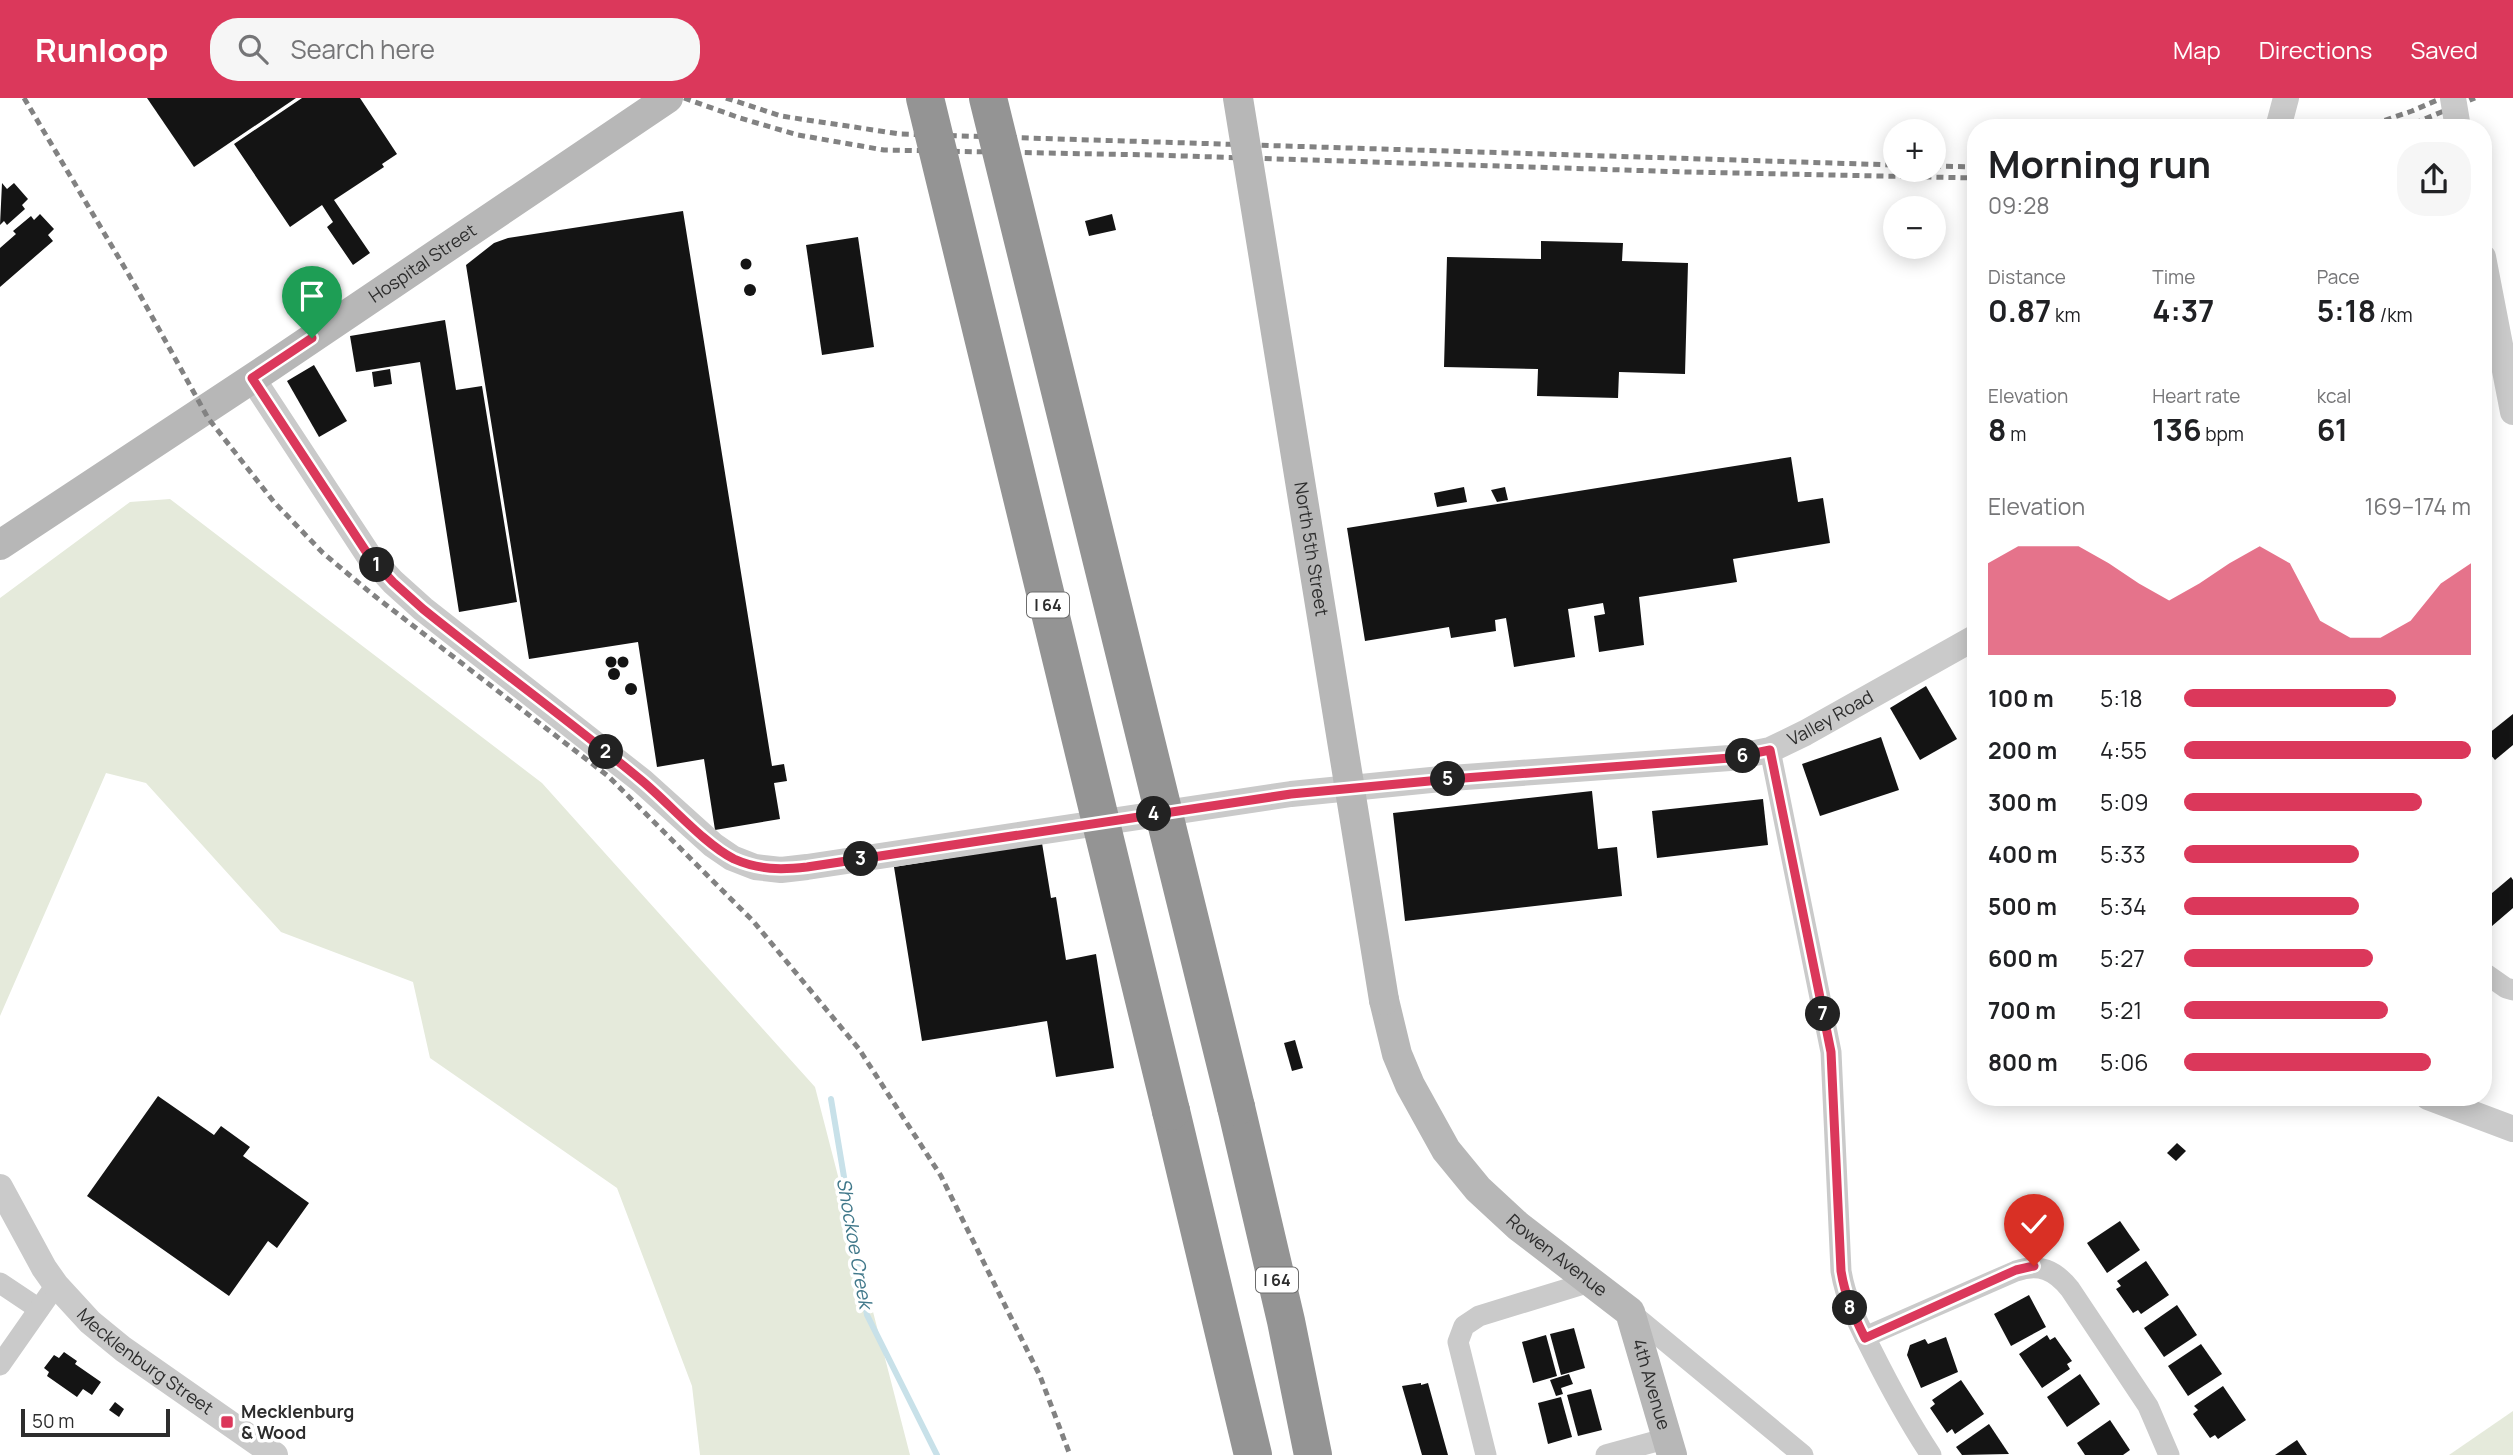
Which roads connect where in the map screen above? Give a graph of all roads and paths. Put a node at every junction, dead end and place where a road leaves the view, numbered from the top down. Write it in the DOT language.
graph roads {
  1 [pos="925,98"];
  2 [pos="988,98"];
  3 [pos="1238,98"];
  4 [pos="2286,98"];
  5 [pos="2452,98"];
  6 [pos="663,99"];
  7 [pos="2280,119"];
  8 [pos="2456,119"];
  9 [pos="2492,304"];
  10 [pos="252,378"];
  11 [pos="2513,412"];
  12 [pos="0,545"];
  13 [pos="1967,644"];
  14 [pos="1770,750"];
  15 [pos="2492,978"];
  16 [pos="2513,990"];
  17 [pos="1384,1000"];
  18 [pos="2452,1106"];
  19 [pos="2513,1129"];
  20 [pos="0,1187"];
  21 [pos="1590,1282"];
  22 [pos="0,1283"];
  23 [pos="56,1285"];
  24 [pos="38,1310"];
  25 [pos="1630,1312"];
  26 [pos="1865,1338"];
  27 [pos="0,1365"];
  28 [pos="1670,1447"];
  29 [pos="275,1455"];
  30 [pos="1253,1455"];
  31 [pos="1313,1455"];
  32 [pos="1486,1455"];
  33 [pos="1606,1455"];
  34 [pos="1803,1455"];
  35 [pos="1931,1455"];
  36 [pos="2169,1455"];
  1 -- 30 [label="highway, I 64, bridge"];
  2 -- 31 [label="highway, I 64, bridge"];
  3 -- 17 [label="main road, North 5th Street, bridge"];
  4 -- 7 [label="street"];
  5 -- 8 [label="street, bridge"];
  6 -- 10 [label="main road, Hospital Street"];
  9 -- 11 [label="street"];
  10 -- 12 [label="main road, Hospital Street"];
  10 -- 14 [label="street, Valley Road"];
  13 -- 14 [label="street, Valley Road"];
  14 -- 26 [label="street"];
  15 -- 16 [label="street"];
  17 -- 21 [label="main road, Rowen Avenue"];
  18 -- 19 [label="street"];
  20 -- 23 [label="street, Mecklenburg Street"];
  21 -- 25 [label="main road, Rowen Avenue"];
  21 -- 32 [label="street"];
  22 -- 24 [label="street"];
  23 -- 24 [label="street"];
  23 -- 29 [label="street, Mecklenburg Street"];
  24 -- 27 [label="street"];
  25 -- 28 [label="main road, 4th Avenue"];
  25 -- 34 [label="street, Rowen Avenue"];
  26 -- 35 [label="street"];
  26 -- 36 [label="street"];
  28 -- 33 [label="street"];
}
